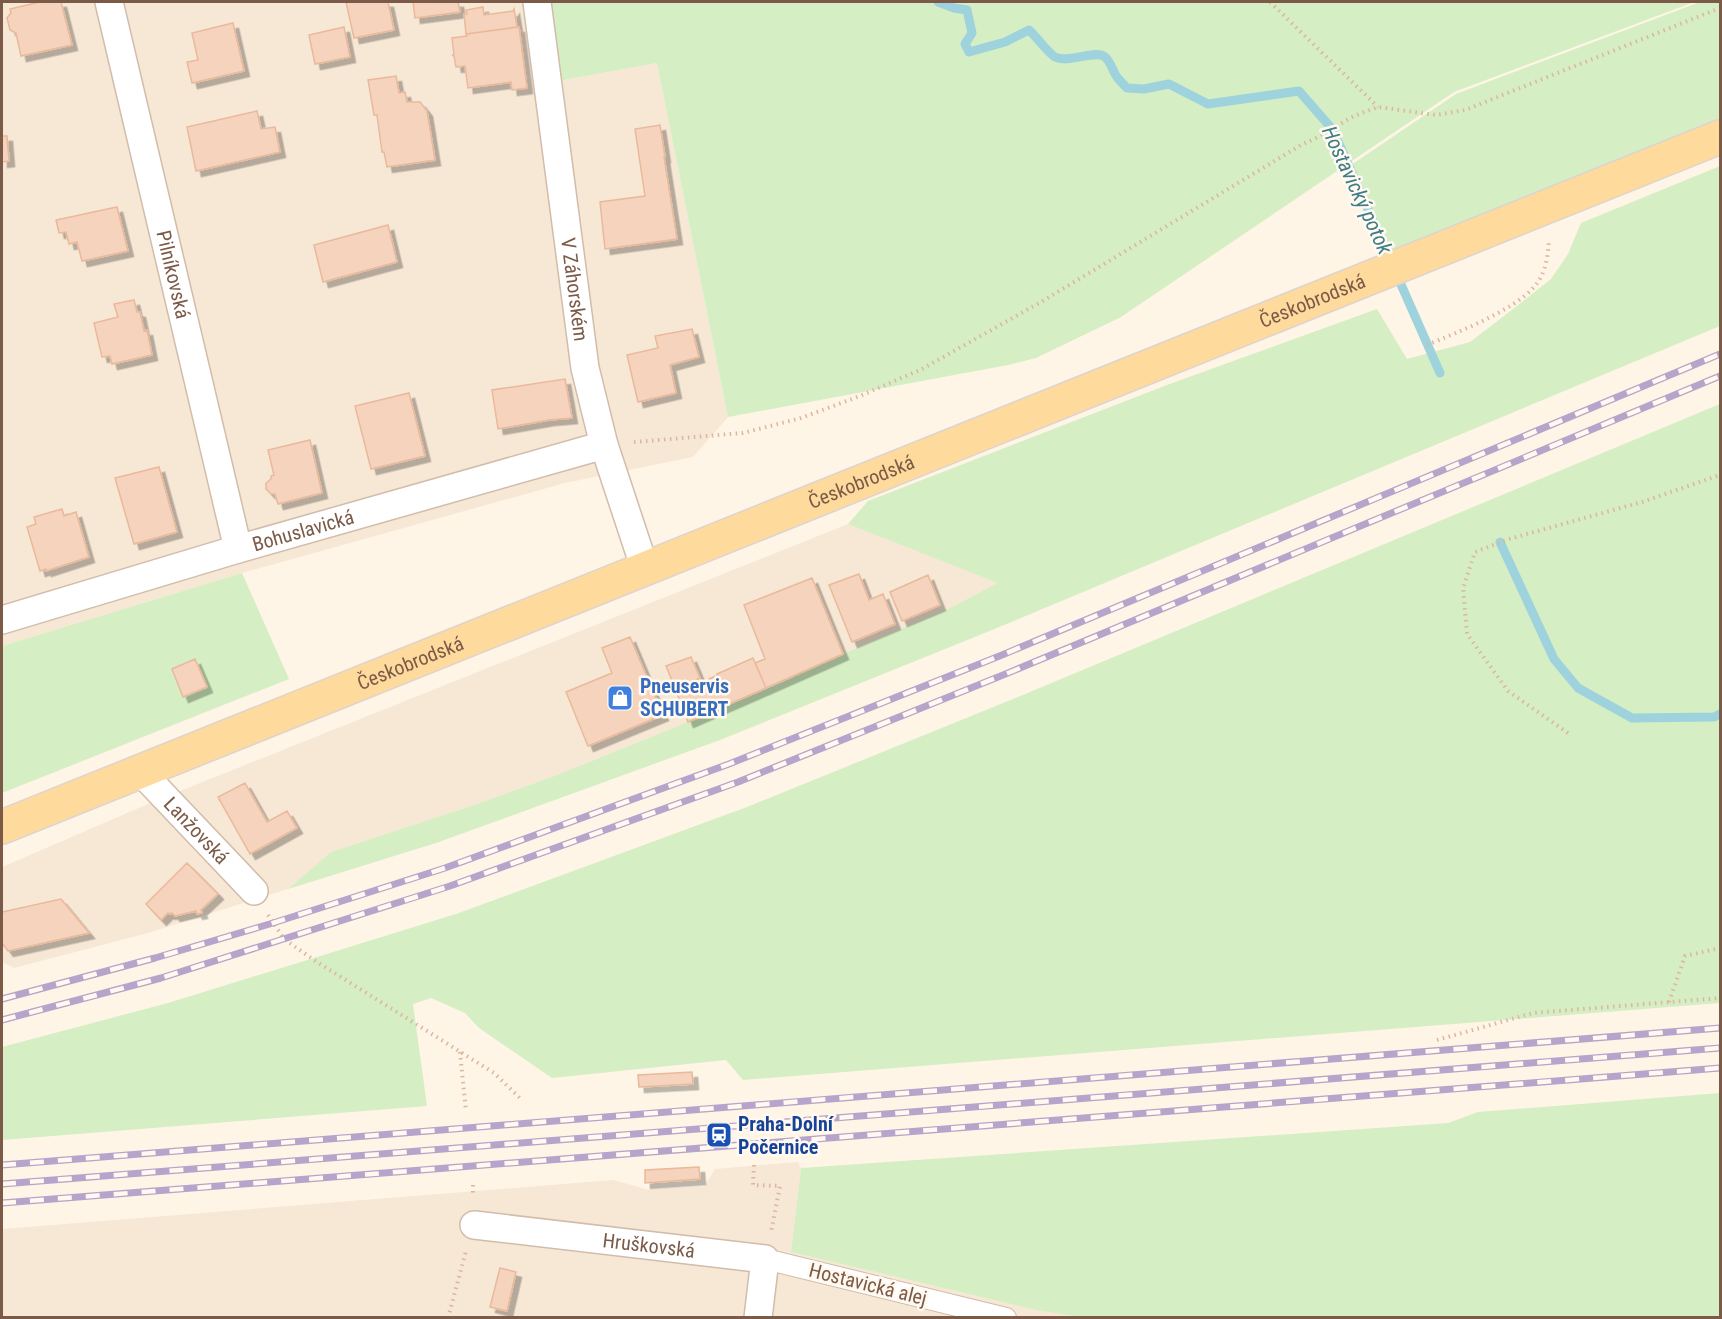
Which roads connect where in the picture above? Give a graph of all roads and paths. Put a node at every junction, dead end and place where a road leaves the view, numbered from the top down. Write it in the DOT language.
graph roads {
  1 [pos="110,2"];
  2 [pos="537,2"];
  3 [pos="1270,2"];
  4 [pos="1720,8"];
  5 [pos="1378,107"];
  6 [pos="1720,137"];
  7 [pos="1540,210"];
  8 [pos="1427,345"];
  9 [pos="604,445"];
  10 [pos="1720,475"];
  11 [pos="238,549"];
  12 [pos="645,569"];
  13 [pos="2,620"];
  14 [pos="1568,733"];
  15 [pos="140,771"];
  16 [pos="2,827"];
  17 [pos="254,891"];
  18 [pos="1720,948"];
  19 [pos="1720,998"];
  20 [pos="1669,1002"];
  21 [pos="1437,1040"];
  22 [pos="460,1051"];
  23 [pos="522,1100"];
  24 [pos="466,1111"];
  25 [pos="754,1166"];
  26 [pos="474,1225"];
  27 [pos="765,1259"];
  28 [pos="448,1317"];
  29 [pos="758,1317"];
  30 [pos="1006,1317"];
  1 -- 11 [label="street, Pilníkovská"];
  2 -- 9 [label="street, V Záhorském"];
  3 -- 5 [label="path"];
  4 -- 5 [label="path"];
  5 -- 9 [label="path"];
  6 -- 7 [label="main road, Českobrodská"];
  7 -- 8 [label="path"];
  7 -- 12 [label="main road, Českobrodská"];
  9 -- 11 [label="street, Bohuslavická"];
  9 -- 12 [label="street, V Záhorském"];
  10 -- 14 [label="path"];
  11 -- 13 [label="street, Bohuslavická"];
  12 -- 15 [label="main road, Českobrodská"];
  15 -- 16 [label="main road, Českobrodská"];
  15 -- 17 [label="street, Lanžovská"];
  17 -- 22 [label="path"];
  18 -- 20 [label="path"];
  19 -- 20 [label="path"];
  20 -- 21 [label="path"];
  22 -- 23 [label="path"];
  22 -- 24 [label="path"];
  25 -- 27 [label="path"];
  26 -- 27 [label="street, Hruškovská"];
  26 -- 28 [label="path"];
  27 -- 29 [label="street"];
  27 -- 30 [label="street, Hostavická alej"];
}
